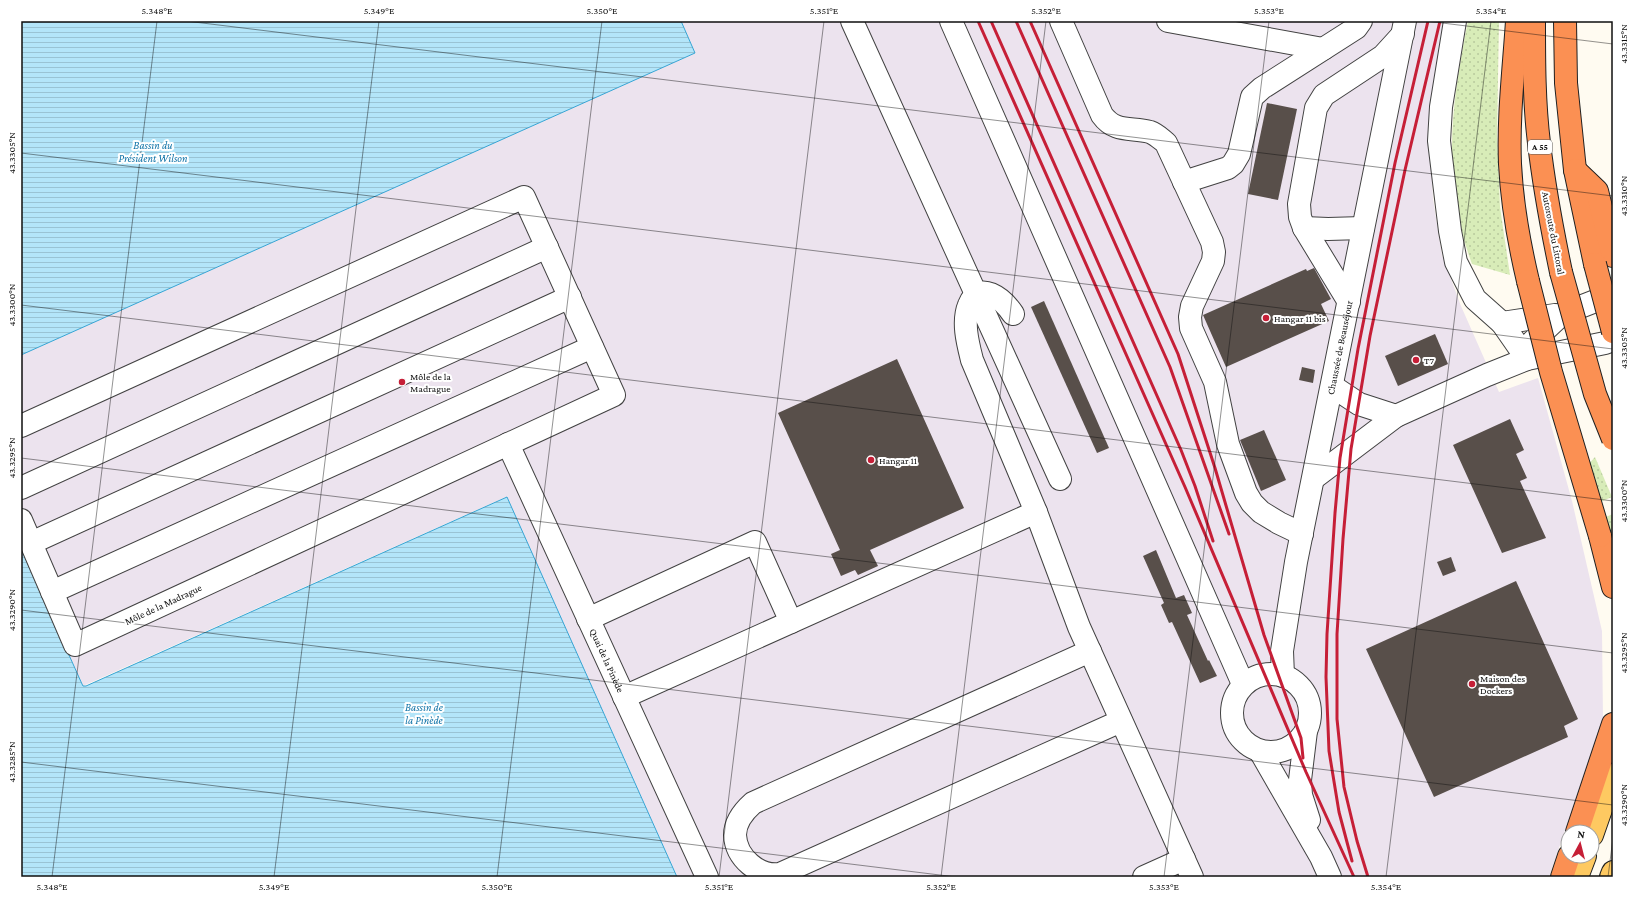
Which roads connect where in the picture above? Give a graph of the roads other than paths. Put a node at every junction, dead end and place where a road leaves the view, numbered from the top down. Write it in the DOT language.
graph roads {
  1 [pos="852,21"];
  2 [pos="951,21"];
  3 [pos="1061,21"];
  4 [pos="1168,21"];
  5 [pos="1361,21"];
  6 [pos="1455,21"];
  7 [pos="1517,21"];
  8 [pos="1534,21"];
  9 [pos="1565,21"];
  10 [pos="1404,28"];
  11 [pos="1323,49"];
  12 [pos="1184,182"];
  13 [pos="1304,228"];
  14 [pos="1363,228"];
  15 [pos="547,248"];
  16 [pos="1604,260"];
  17 [pos="977,295"];
  18 [pos="570,297"];
  19 [pos="1608,297"];
  20 [pos="1349,302"];
  21 [pos="1013,314"];
  22 [pos="1562,314"];
  23 [pos="1502,323"];
  24 [pos="1611,340"];
  25 [pos="592,347"];
  26 [pos="1524,355"];
  27 [pos="1332,386"];
  28 [pos="1396,416"];
  29 [pos="21,426"];
  30 [pos="1613,439"];
  31 [pos="508,444"];
  32 [pos="1060,478"];
  33 [pos="1314,478"];
  34 [pos="21,488"];
  35 [pos="1036,512"];
  36 [pos="21,520"];
  37 [pos="1302,534"];
  38 [pos="31,543"];
  39 [pos="1613,587"];
  40 [pos="52,592"];
  41 [pos="588,619"];
  42 [pos="791,622"];
  43 [pos="1090,651"];
  44 [pos="1283,676"];
  45 [pos="1244,684"];
  46 [pos="624,697"];
  47 [pos="1121,721"];
  48 [pos="1613,724"];
  49 [pos="1306,731"];
  50 [pos="1260,751"];
  51 [pos="1613,774"];
  52 [pos="1580,824"];
  53 [pos="1596,824"];
  54 [pos="1321,857"];
  55 [pos="1566,864"];
  56 [pos="1582,864"];
  57 [pos="1188,868"];
  58 [pos="1613,872"];
  59 [pos="707,877"];
  60 [pos="1144,877"];
  61 [pos="1330,877"];
  62 [pos="1562,877"];
  63 [pos="1578,877"];
  64 [pos="1611,877"];
  1 -- 17 [label="street"];
  2 -- 45 [label="street"];
  3 -- 12 [label="street"];
  4 -- 11 [label="street"];
  5 -- 11 [label="street"];
  6 -- 23 [label="street"];
  7 -- 39 [label="highway, bridge"];
  8 -- 30 [label="highway, Autoroute du Littoral / A 55, bridge"];
  9 -- 16 [label="highway"];
  10 -- 13 [label="street"];
  10 -- 14 [label="street, Chaussée de Beauséjour"];
  11 -- 12 [label="street"];
  12 -- 37 [label="street"];
  13 -- 14 [label="street"];
  13 -- 20 [label="street"];
  14 -- 20 [label="street, Chaussée de Beauséjour"];
  15 -- 18 [label="street, Môle de la Madrague"];
  15 -- 29 [label="street, Môle de la Madrague"];
  15 -- 34 [label="street"];
  16 -- 24 [label="highway, bridge"];
  17 -- 21 [label="street"];
  17 -- 32 [label="street"];
  17 -- 35 [label="street"];
  18 -- 25 [label="street, Môle de la Madrague"];
  18 -- 38 [label="street"];
  19 -- 22 [label="street"];
  20 -- 27 [label="street, Chaussée de Beauséjour"];
  22 -- 23 [label="street"];
  22 -- 26 [label="street"];
  23 -- 26 [label="street"];
  24 -- 26 [label="street"];
  25 -- 31 [label="street, Môle de la Madrague"];
  25 -- 40 [label="street"];
  26 -- 28 [label="street"];
  27 -- 28 [label="street"];
  27 -- 33 [label="street, Chaussée de Beauséjour"];
  28 -- 33 [label="street"];
  31 -- 40 [label="street, Môle de la Madrague"];
  31 -- 41 [label="street, Quai de la Pinède"];
  33 -- 37 [label="street, Chaussée de Beauséjour"];
  35 -- 42 [label="street"];
  35 -- 43 [label="street"];
  36 -- 38 [label="street, Môle de la Madrague"];
  37 -- 44 [label="street, Chaussée de Beauséjour"];
  38 -- 40 [label="street, Môle de la Madrague"];
  41 -- 42 [label="street"];
  41 -- 46 [label="street, Quai de la Pinède"];
  42 -- 46 [label="street"];
  43 -- 47 [label="street"];
  43 -- 47 [label="street"];
  44 -- 45 [label="street"];
  44 -- 49 [label="street"];
  45 -- 50 [label="street"];
  46 -- 59 [label="street, Quai de la Pinède"];
  47 -- 57 [label="street"];
  48 -- 52 [label="highway"];
  49 -- 50 [label="street"];
  49 -- 54 [label="street"];
  50 -- 54 [label="street"];
  51 -- 53 [label="main road"];
  54 -- 61 [label="street"];
  55 -- 62 [label="highway"];
  56 -- 63 [label="main road"];
  57 -- 60 [label="street"];
  58 -- 64 [label="main road"];
}
